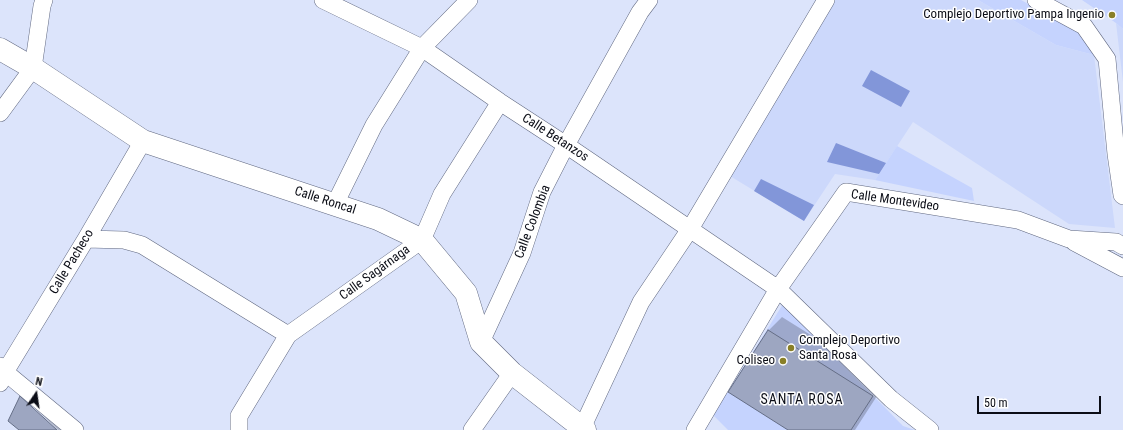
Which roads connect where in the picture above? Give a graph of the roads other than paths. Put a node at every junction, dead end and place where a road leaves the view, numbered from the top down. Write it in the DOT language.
graph roads {
  1 [pos="44,0"];
  2 [pos="323,0"];
  3 [pos="469,0"];
  4 [pos="649,0"];
  5 [pos="826,0"];
  6 [pos="1036,0"];
  7 [pos="422,48"];
  8 [pos="0,49"];
  9 [pos="33,68"];
  10 [pos="500,102"];
  11 [pos="0,113"];
  12 [pos="143,141"];
  13 [pos="566,145"];
  14 [pos="1123,196"];
  15 [pos="335,204"];
  16 [pos="690,229"];
  17 [pos="86,239"];
  18 [pos="1069,239"];
  19 [pos="422,240"];
  20 [pos="1123,246"];
  21 [pos="1123,268"];
  22 [pos="778,289"];
  23 [pos="288,335"];
  24 [pos="481,342"];
  25 [pos="512,373"];
  26 [pos="2,374"];
  27 [pos="584,429"];
  28 [pos="75,430"];
  29 [pos="239,430"];
  30 [pos="472,430"];
  31 [pos="695,430"];
  32 [pos="930,430"];
  1 -- 9 [label="street"];
  2 -- 7 [label="street, Calle Betanzos"];
  3 -- 7 [label="street"];
  4 -- 13 [label="street, Calle Colombia"];
  5 -- 16 [label="street"];
  6 -- 14 [label="street"];
  7 -- 10 [label="street, Calle Betanzos"];
  7 -- 15 [label="street"];
  8 -- 9 [label="main road, Calle Roncal"];
  9 -- 11 [label="street"];
  9 -- 12 [label="main road, Calle Roncal"];
  10 -- 13 [label="street, Calle Betanzos"];
  10 -- 19 [label="street, Calle Sagárnaga"];
  12 -- 15 [label="main road, Calle Roncal"];
  12 -- 17 [label="street, Calle Pacheco"];
  13 -- 16 [label="street, Calle Betanzos"];
  13 -- 24 [label="street, Calle Colombia"];
  15 -- 19 [label="main road, Calle Roncal"];
  16 -- 22 [label="street, Calle Betanzos"];
  16 -- 27 [label="street"];
  17 -- 23 [label="street"];
  17 -- 26 [label="street, Calle Pacheco"];
  18 -- 20 [label="street, Calle Montevideo"];
  18 -- 21 [label="street"];
  18 -- 22 [label="street, Calle Montevideo"];
  19 -- 23 [label="street, Calle Sagárnaga"];
  19 -- 24 [label="main road, Calle Roncal"];
  22 -- 31 [label="street, Calle Montevideo"];
  22 -- 32 [label="street, Calle Betanzos"];
  23 -- 29 [label="street, Calle Sagárnaga"];
  24 -- 25 [label="main road, Calle Roncal"];
  25 -- 27 [label="main road, Calle Roncal"];
  25 -- 30 [label="street"];
  26 -- 28 [label="street"];
}
